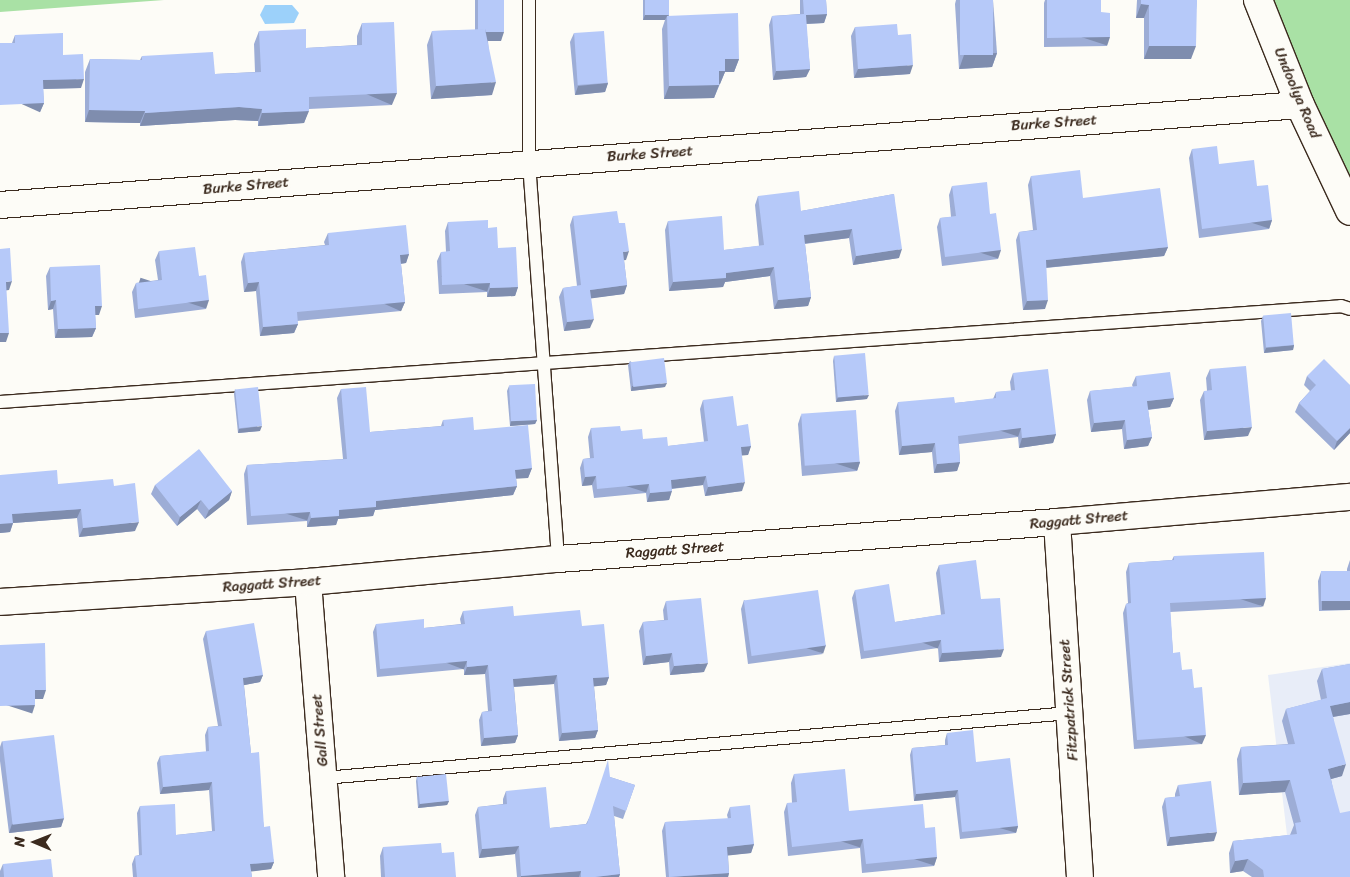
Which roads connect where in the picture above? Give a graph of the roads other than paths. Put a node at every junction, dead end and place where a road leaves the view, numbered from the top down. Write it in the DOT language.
graph roads {
  1 [pos="529,0"];
  2 [pos="1258,0"];
  3 [pos="1300,105"];
  4 [pos="529,164"];
  5 [pos="1344,193"];
  6 [pos="0,206"];
  7 [pos="1350,211"];
  8 [pos="1350,309"];
  9 [pos="545,365"];
  10 [pos="0,402"];
  11 [pos="1350,496"];
  12 [pos="1057,522"];
  13 [pos="558,559"];
  14 [pos="308,582"];
  15 [pos="0,602"];
  16 [pos="1070,714"];
  17 [pos="324,778"];
  18 [pos="331,877"];
  19 [pos="1080,877"];
  1 -- 4 [label="lane"];
  2 -- 3 [label="main road, Undoolya Road"];
  3 -- 4 [label="street, Burke Street"];
  3 -- 5 [label="main road, Undoolya Road"];
  4 -- 6 [label="street, Burke Street"];
  4 -- 9 [label="lane"];
  5 -- 7 [label="main road, Undoolya Road"];
  8 -- 9 [label="lane"];
  9 -- 10 [label="lane"];
  9 -- 13 [label="lane"];
  11 -- 12 [label="street, Raggatt Street"];
  12 -- 13 [label="street, Raggatt Street"];
  12 -- 16 [label="street, Fitzpatrick Street"];
  13 -- 14 [label="street, Raggatt Street"];
  14 -- 15 [label="street, Raggatt Street"];
  14 -- 17 [label="street, Gall Street"];
  16 -- 17 [label="lane"];
  16 -- 19 [label="street, Fitzpatrick Street"];
  17 -- 18 [label="street, Gall Street"];
}
